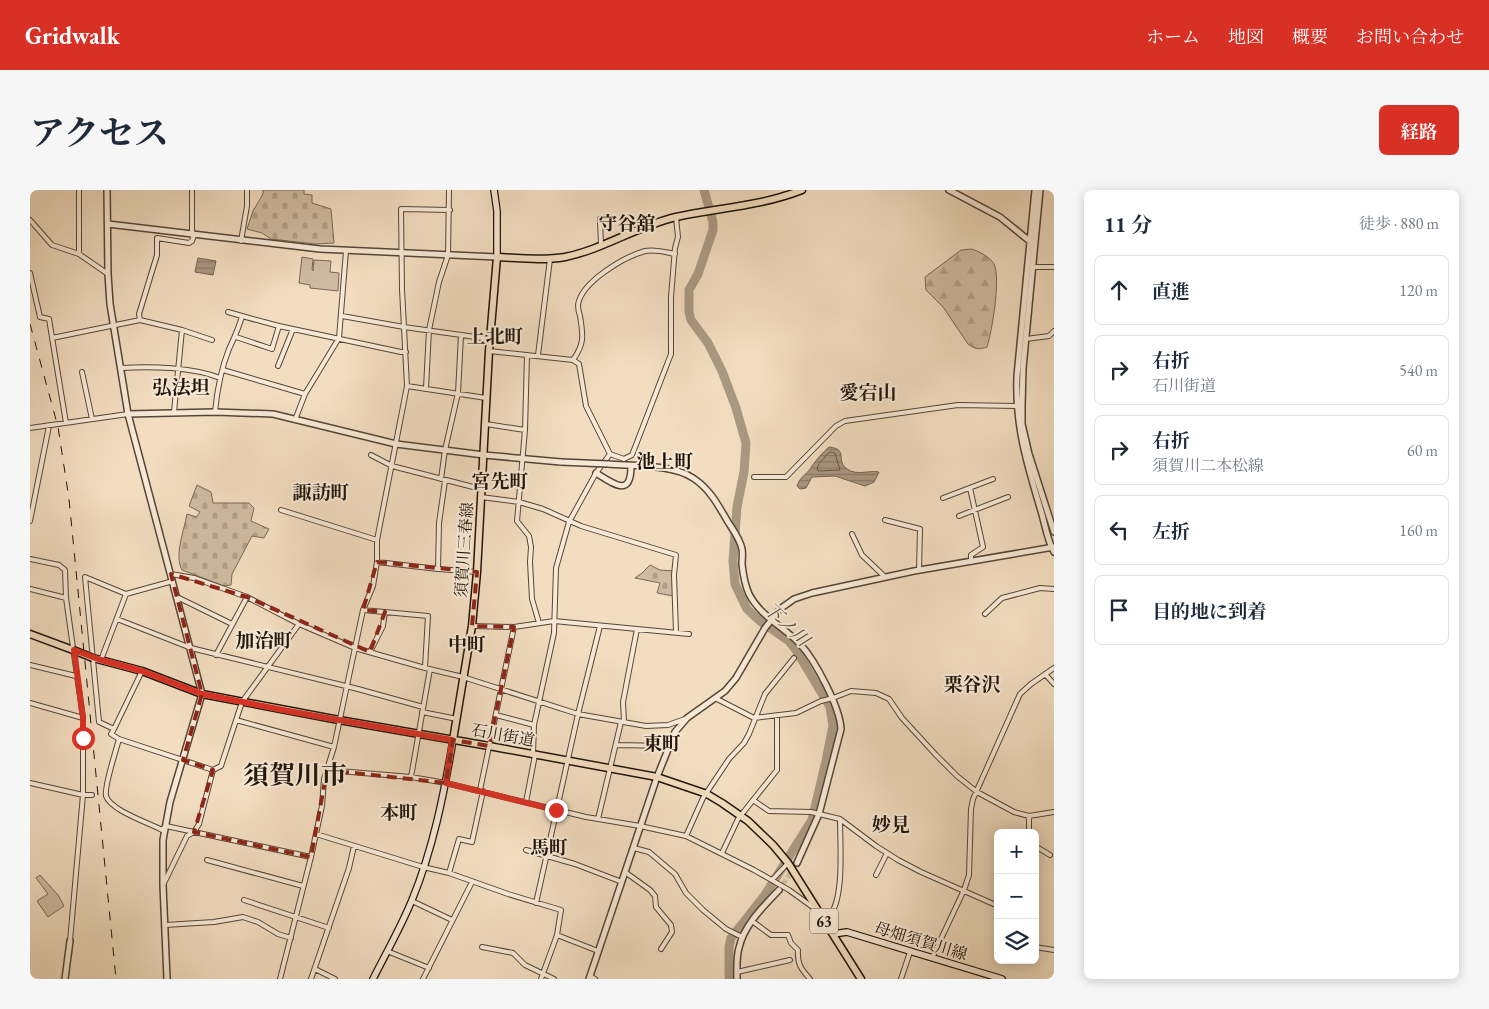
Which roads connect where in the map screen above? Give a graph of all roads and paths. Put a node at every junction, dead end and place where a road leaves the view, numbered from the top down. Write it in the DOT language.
graph roads {
  1 [pos="78,190"];
  2 [pos="107,190"];
  3 [pos="192,190"];
  4 [pos="246,190"];
  5 [pos="449,190"];
  6 [pos="494,190"];
  7 [pos="802,190"];
  8 [pos="949,190"];
  9 [pos="1035,190"];
  10 [pos="1040,190"];
  11 [pos="450,210"];
  12 [pos="676,217"];
  13 [pos="600,218"];
  14 [pos="30,220"];
  15 [pos="108,224"];
  16 [pos="193,235"];
  17 [pos="241,241"];
  18 [pos="1032,243"];
  19 [pos="601,246"];
  20 [pos="346,251"];
  21 [pos="80,254"];
  22 [pos="401,254"];
  23 [pos="675,254"];
  24 [pos="448,255"];
  25 [pos="497,257"];
  26 [pos="550,259"];
  27 [pos="1033,267"];
  28 [pos="1054,267"];
  29 [pos="30,273"];
  30 [pos="108,274"];
  31 [pos="228,312"];
  32 [pos="242,316"];
  33 [pos="342,316"];
  34 [pos="140,320"];
  35 [pos="114,326"];
  36 [pos="279,326"];
  37 [pos="404,327"];
  38 [pos="293,329"];
  39 [pos="182,330"];
  40 [pos="429,330"];
  41 [pos="1054,332"];
  42 [pos="461,335"];
  43 [pos="236,337"];
  44 [pos="52,338"];
  45 [pos="339,338"];
  46 [pos="490,339"];
  47 [pos="1026,339"];
  48 [pos="212,340"];
  49 [pos="489,351"];
  50 [pos="406,352"];
  51 [pos="528,355"];
  52 [pos="538,355"];
  53 [pos="574,360"];
  54 [pos="278,366"];
  55 [pos="121,368"];
  56 [pos="178,370"];
  57 [pos="223,370"];
  58 [pos="82,372"];
  59 [pos="220,378"];
  60 [pos="407,386"];
  61 [pos="426,388"];
  62 [pos="304,394"];
  63 [pos="458,394"];
  64 [pos="487,398"];
  65 [pos="1017,406"];
  66 [pos="174,412"];
  67 [pos="214,412"];
  68 [pos="128,414"];
  69 [pos="92,419"];
  70 [pos="295,420"];
  71 [pos="66,423"];
  72 [pos="486,424"];
  73 [pos="48,426"];
  74 [pos="30,428"];
  75 [pos="525,430"];
  76 [pos="396,444"];
  77 [pos="446,450"];
  78 [pos="610,454"];
  79 [pos="371,455"];
  80 [pos="484,455"];
  81 [pos="523,459"];
  82 [pos="392,466"];
  83 [pos="631,466"];
  84 [pos="596,473"];
  85 [pos="754,477"];
  86 [pos="993,479"];
  87 [pos="443,480"];
  88 [pos="970,488"];
  89 [pos="481,493"];
  90 [pos="32,494"];
  91 [pos="1008,497"];
  92 [pos="943,498"];
  93 [pos="519,502"];
  94 [pos="281,510"];
  95 [pos="975,510"];
  96 [pos="959,516"];
  97 [pos="885,520"];
  98 [pos="30,521"];
  99 [pos="569,522"];
  100 [pos="1054,532"];
  101 [pos="852,534"];
  102 [pos="377,540"];
  103 [pos="1053,549"];
  104 [pos="30,559"];
  105 [pos="377,562"];
  106 [pos="971,562"];
  107 [pos="438,569"];
  108 [pos="919,570"];
  109 [pos="477,572"];
  110 [pos="171,574"];
  111 [pos="886,578"];
  112 [pos="173,581"];
  113 [pos="30,589"];
  114 [pos="1054,589"];
  115 [pos="126,594"];
  116 [pos="177,597"];
  117 [pos="247,597"];
  118 [pos="66,598"];
  119 [pos="363,610"];
  120 [pos="385,612"];
  121 [pos="985,614"];
  122 [pos="117,619"];
  123 [pos="772,620"];
  124 [pos="554,621"];
  125 [pos="539,622"];
  126 [pos="232,624"];
  127 [pos="299,624"];
  128 [pos="472,626"];
  129 [pos="600,626"];
  130 [pos="514,627"];
  131 [pos="637,629"];
  132 [pos="676,632"];
  133 [pos="30,634"];
  134 [pos="689,634"];
  135 [pos="191,648"];
  136 [pos="355,648"];
  137 [pos="74,650"];
  138 [pos="370,652"];
  139 [pos="216,655"];
  140 [pos="93,658"];
  141 [pos="794,658"];
  142 [pos="101,660"];
  143 [pos="30,665"];
  144 [pos="268,666"];
  145 [pos="427,668"];
  146 [pos="1054,668"];
  147 [pos="142,671"];
  148 [pos="1045,674"];
  149 [pos="76,676"];
  150 [pos="463,677"];
  151 [pos="1054,684"];
  152 [pos="347,686"];
  153 [pos="501,688"];
  154 [pos="202,694"];
  155 [pos="715,698"];
  156 [pos="833,698"];
  157 [pos="539,701"];
  158 [pos="242,702"];
  159 [pos="30,703"];
  160 [pos="422,710"];
  161 [pos="578,714"];
  162 [pos="496,715"];
  163 [pos="777,716"];
  164 [pos="83,718"];
  165 [pos="687,718"];
  166 [pos="754,718"];
  167 [pos="456,719"];
  168 [pos="236,720"];
  169 [pos="339,720"];
  170 [pos="623,722"];
  171 [pos="534,725"];
  172 [pos="114,729"];
  173 [pos="418,734"];
  174 [pos="119,739"];
  175 [pos="452,740"];
  176 [pos="616,745"];
  177 [pos="489,746"];
  178 [pos="670,746"];
  179 [pos="334,747"];
  180 [pos="534,754"];
  181 [pos="183,760"];
  182 [pos="567,761"];
  183 [pos="610,769"];
  184 [pos="213,770"];
  185 [pos="327,770"];
  186 [pos="411,777"];
  187 [pos="657,777"];
  188 [pos="30,783"];
  189 [pos="446,783"];
  190 [pos="481,790"];
  191 [pos="976,792"];
  192 [pos="82,794"];
  193 [pos="707,794"];
  194 [pos="92,795"];
  195 [pos="753,800"];
  196 [pos="526,802"];
  197 [pos="556,810"];
  198 [pos="1054,812"];
  199 [pos="819,814"];
  200 [pos="740,816"];
  201 [pos="1029,816"];
  202 [pos="840,818"];
  203 [pos="598,820"];
  204 [pos="166,826"];
  205 [pos="640,826"];
  206 [pos="1029,829"];
  207 [pos="194,832"];
  208 [pos="316,834"];
  209 [pos="686,836"];
  210 [pos="354,846"];
  211 [pos="634,848"];
  212 [pos="1039,848"];
  213 [pos="526,850"];
  214 [pos="722,853"];
  215 [pos="887,853"];
  216 [pos="546,855"];
  217 [pos="1050,855"];
  218 [pos="311,857"];
  219 [pos="208,860"];
  220 [pos="788,863"];
  221 [pos="797,863"];
  222 [pos="423,867"];
  223 [pos="625,872"];
  224 [pos="449,873"];
  225 [pos="876,875"];
  226 [pos="772,880"];
  227 [pos="472,882"];
  228 [pos="622,882"];
  229 [pos="163,885"];
  230 [pos="303,886"];
  231 [pos="779,890"];
  232 [pos="964,890"];
  233 [pos="244,900"];
  234 [pos="412,901"];
  235 [pos="536,903"];
  236 [pos="994,904"];
  237 [pos="816,909"];
  238 [pos="295,917"];
  239 [pos="823,919"];
  240 [pos="452,920"];
  241 [pos="752,921"];
  242 [pos="164,925"];
  243 [pos="329,928"];
  244 [pos="833,934"];
  245 [pos="557,935"];
  246 [pos="742,937"];
  247 [pos="291,938"];
  248 [pos="70,941"];
  249 [pos="482,947"];
  250 [pos="1039,948"];
  251 [pos="661,949"];
  252 [pos="1054,950"];
  253 [pos="387,951"];
  254 [pos="598,952"];
  255 [pos="910,952"];
  256 [pos="931,959"];
  257 [pos="790,960"];
  258 [pos="429,968"];
  259 [pos="315,969"];
  260 [pos="737,972"];
  261 [pos="543,974"];
  262 [pos="592,978"];
  263 [pos="65,979"];
  264 [pos="167,979"];
  265 [pos="280,979"];
  266 [pos="311,979"];
  267 [pos="335,979"];
  268 [pos="373,979"];
  269 [pos="423,979"];
  270 [pos="541,979"];
  271 [pos="554,979"];
  272 [pos="737,979"];
  273 [pos="810,979"];
  274 [pos="861,979"];
  275 [pos="901,979"];
  276 [pos="1002,979"];
  1 -- 21 [label="street"];
  2 -- 15 [label="street"];
  3 -- 16 [label="street"];
  4 -- 17 [label="street"];
  5 -- 11 [label="street"];
  6 -- 25 [label="main road"];
  7 -- 12 [label="main road"];
  8 -- 18 [label="street"];
  9 -- 18 [label="street"];
  10 -- 18 [label="street"];
  11 -- 22 [label="street"];
  11 -- 24 [label="street"];
  12 -- 19 [label="main road"];
  12 -- 23 [label="street"];
  13 -- 19 [label="street"];
  14 -- 21 [label="street"];
  15 -- 16 [label="street"];
  15 -- 30 [label="street"];
  16 -- 17 [label="street"];
  16 -- 34 [label="street"];
  17 -- 20 [label="street"];
  18 -- 27 [label="street"];
  18 -- 65 [label="street"];
  19 -- 26 [label="main road"];
  20 -- 22 [label="street"];
  20 -- 33 [label="street"];
  21 -- 30 [label="street"];
  22 -- 24 [label="street"];
  22 -- 37 [label="street"];
  23 -- 53 [label="street"];
  23 -- 78 [label="street"];
  24 -- 25 [label="street"];
  24 -- 40 [label="street"];
  25 -- 26 [label="main road"];
  25 -- 46 [label="main road, 須賀川三春線"];
  26 -- 52 [label="street"];
  27 -- 28 [label="street"];
  27 -- 47 [label="street"];
  29 -- 44 [label="street"];
  30 -- 35 [label="street"];
  31 -- 32 [label="street"];
  32 -- 36 [label="street"];
  32 -- 43 [label="street"];
  33 -- 37 [label="street"];
  33 -- 45 [label="street"];
  34 -- 35 [label="street"];
  34 -- 39 [label="street"];
  35 -- 44 [label="street"];
  35 -- 55 [label="street"];
  36 -- 38 [label="street"];
  36 -- 43 [label="street"];
  37 -- 40 [label="street"];
  37 -- 50 [label="street"];
  38 -- 45 [label="street"];
  38 -- 54 [label="street"];
  39 -- 48 [label="street"];
  39 -- 56 [label="street"];
  40 -- 42 [label="street"];
  40 -- 61 [label="street"];
  41 -- 47 [label="street"];
  42 -- 46 [label="street"];
  42 -- 63 [label="street"];
  43 -- 57 [label="street"];
  44 -- 71 [label="street"];
  45 -- 50 [label="street"];
  45 -- 62 [label="street"];
  46 -- 49 [label="main road, 須賀川三春線"];
  47 -- 100 [label="street"];
  49 -- 51 [label="street"];
  49 -- 64 [label="main road, 須賀川三春線"];
  50 -- 60 [label="street"];
  51 -- 52 [label="street"];
  51 -- 75 [label="street"];
  52 -- 53 [label="street"];
  53 -- 78 [label="street"];
  55 -- 56 [label="street"];
  55 -- 68 [label="street"];
  56 -- 59 [label="street"];
  56 -- 66 [label="street"];
  57 -- 59 [label="street"];
  57 -- 62 [label="street"];
  58 -- 69 [label="street"];
  59 -- 67 [label="street"];
  60 -- 61 [label="street"];
  60 -- 76 [label="street"];
  61 -- 63 [label="street"];
  62 -- 70 [label="street"];
  63 -- 64 [label="street"];
  63 -- 77 [label="street"];
  64 -- 72 [label="main road, 須賀川三春線"];
  65 -- 85 [label="street"];
  65 -- 103 [label="street"];
  66 -- 67 [label="street"];
  66 -- 68 [label="street"];
  67 -- 70 [label="street"];
  68 -- 69 [label="street"];
  68 -- 110 [label="street"];
  69 -- 71 [label="street"];
  70 -- 76 [label="street"];
  71 -- 73 [label="street"];
  72 -- 75 [label="street"];
  72 -- 80 [label="main road, 須賀川三春線"];
  73 -- 74 [label="street"];
  73 -- 90 [label="street"];
  75 -- 81 [label="street"];
  76 -- 77 [label="street"];
  76 -- 82 [label="street"];
  77 -- 80 [label="street"];
  77 -- 87 [label="street"];
  78 -- 84 [label="street"];
  79 -- 82 [label="street"];
  80 -- 81 [label="street"];
  80 -- 89 [label="main road, 須賀川三春線"];
  81 -- 83 [label="street, bridge"];
  81 -- 93 [label="street"];
  82 -- 87 [label="street"];
  82 -- 102 [label="street"];
  83 -- 84 [label="street"];
  83 -- 123 [label="street"];
  84 -- 99 [label="street"];
  86 -- 88 [label="street"];
  87 -- 89 [label="street"];
  87 -- 107 [label="street"];
  88 -- 92 [label="street"];
  88 -- 95 [label="street"];
  89 -- 93 [label="street"];
  89 -- 109 [label="main road, 須賀川三春線"];
  90 -- 98 [label="street"];
  91 -- 95 [label="street"];
  93 -- 99 [label="street"];
  93 -- 125 [label="street"];
  94 -- 102 [label="street"];
  95 -- 96 [label="street"];
  95 -- 106 [label="street"];
  97 -- 108 [label="street"];
  99 -- 124 [label="street"];
  99 -- 132 [label="street"];
  101 -- 111 [label="street"];
  102 -- 105 [label="street"];
  103 -- 106 [label="street"];
  104 -- 118 [label="street"];
  105 -- 107 [label="street"];
  105 -- 119 [label="street"];
  106 -- 108 [label="street"];
  107 -- 109 [label="street"];
  108 -- 111 [label="street"];
  109 -- 128 [label="main road, 須賀川三春線"];
  110 -- 112 [label="street"];
  110 -- 117 [label="street"];
  111 -- 123 [label="street"];
  112 -- 115 [label="street"];
  112 -- 116 [label="street"];
  113 -- 118 [label="street"];
  114 -- 121 [label="street"];
  115 -- 122 [label="street"];
  115 -- 140 [label="street"];
  116 -- 126 [label="street"];
  116 -- 135 [label="street"];
  117 -- 126 [label="street"];
  117 -- 127 [label="street"];
  118 -- 137 [label="street"];
  119 -- 120 [label="street"];
  119 -- 136 [label="street"];
  120 -- 138 [label="street"];
  120 -- 145 [label="street"];
  122 -- 135 [label="street"];
  122 -- 142 [label="street"];
  123 -- 155 [label="street"];
  123 -- 156 [label="street"];
  124 -- 125 [label="street"];
  124 -- 129 [label="street"];
  124 -- 157 [label="street"];
  125 -- 130 [label="street"];
  126 -- 139 [label="street"];
  127 -- 136 [label="street"];
  127 -- 144 [label="street"];
  128 -- 130 [label="street"];
  128 -- 150 [label="main road, 須賀川三春線"];
  129 -- 131 [label="street"];
  129 -- 161 [label="street"];
  130 -- 153 [label="street"];
  131 -- 132 [label="street"];
  131 -- 170 [label="street"];
  132 -- 134 [label="street"];
  133 -- 137 [label="main road, 石川街道 / 63"];
  135 -- 139 [label="street"];
  135 -- 154 [label="street"];
  136 -- 138 [label="street"];
  136 -- 152 [label="street"];
  137 -- 140 [label="main road, 石川街道 / 63, bridge"];
  137 -- 149 [label="street"];
  138 -- 145 [label="street"];
  139 -- 144 [label="street"];
  140 -- 142 [label="main road, 石川街道 / 63"];
  140 -- 172 [label="street"];
  141 -- 166 [label="street"];
  142 -- 147 [label="main road, 石川街道 / 63"];
  143 -- 149 [label="street"];
  144 -- 152 [label="street"];
  144 -- 158 [label="street"];
  145 -- 150 [label="street"];
  145 -- 160 [label="street"];
  146 -- 148 [label="street"];
  147 -- 154 [label="main road, 石川街道 / 63"];
  147 -- 172 [label="street"];
  148 -- 151 [label="street"];
  148 -- 191 [label="street"];
  149 -- 164 [label="street"];
  150 -- 153 [label="street"];
  150 -- 167 [label="main road, 須賀川三春線"];
  152 -- 160 [label="street"];
  152 -- 169 [label="street"];
  153 -- 157 [label="street"];
  153 -- 162 [label="street"];
  154 -- 158 [label="main road, 石川街道 / 63"];
  154 -- 181 [label="street"];
  155 -- 165 [label="street"];
  155 -- 166 [label="street"];
  156 -- 163 [label="street"];
  156 -- 191 [label="street"];
  156 -- 199 [label="street"];
  157 -- 161 [label="street"];
  157 -- 171 [label="street"];
  158 -- 168 [label="street"];
  158 -- 169 [label="main road, 石川街道 / 63"];
  159 -- 164 [label="street"];
  160 -- 167 [label="street"];
  160 -- 173 [label="street"];
  161 -- 170 [label="street"];
  161 -- 182 [label="street"];
  162 -- 171 [label="street"];
  162 -- 177 [label="street"];
  163 -- 166 [label="street"];
  163 -- 195 [label="street"];
  164 -- 192 [label="street"];
  165 -- 170 [label="street"];
  165 -- 178 [label="street"];
  166 -- 193 [label="street"];
  167 -- 175 [label="main road, 須賀川三春線"];
  168 -- 179 [label="street"];
  168 -- 184 [label="street"];
  169 -- 173 [label="main road, 石川街道 / 63"];
  169 -- 179 [label="street"];
  170 -- 176 [label="street"];
  171 -- 180 [label="street"];
  172 -- 174 [label="street"];
  173 -- 175 [label="main road, 石川街道 / 63"];
  173 -- 186 [label="street"];
  174 -- 181 [label="street"];
  174 -- 204 [label="street"];
  175 -- 177 [label="main road, 石川街道 / 63"];
  175 -- 189 [label="main road"];
  176 -- 178 [label="street"];
  176 -- 183 [label="street"];
  177 -- 180 [label="main road, 石川街道 / 63"];
  177 -- 190 [label="street"];
  178 -- 187 [label="street"];
  179 -- 185 [label="street"];
  180 -- 182 [label="main road, 石川街道 / 63"];
  180 -- 196 [label="street"];
  181 -- 184 [label="street"];
  181 -- 204 [label="street"];
  182 -- 183 [label="main road, 石川街道 / 63"];
  182 -- 197 [label="street"];
  183 -- 187 [label="main road, 石川街道 / 63"];
  183 -- 203 [label="street"];
  184 -- 207 [label="street"];
  185 -- 186 [label="street"];
  185 -- 208 [label="street"];
  186 -- 189 [label="street"];
  187 -- 193 [label="main road, 石川街道 / 63"];
  187 -- 205 [label="street"];
  188 -- 192 [label="street"];
  189 -- 190 [label="street"];
  189 -- 222 [label="main road"];
  190 -- 196 [label="street"];
  190 -- 224 [label="street"];
  191 -- 201 [label="street"];
  191 -- 232 [label="street"];
  192 -- 194 [label="street"];
  192 -- 248 [label="street"];
  193 -- 200 [label="main road, 石川街道 / 63"];
  193 -- 209 [label="street"];
  195 -- 199 [label="street"];
  195 -- 200 [label="street"];
  196 -- 197 [label="street"];
  197 -- 203 [label="street"];
  197 -- 216 [label="street"];
  198 -- 201 [label="street"];
  199 -- 202 [label="street"];
  199 -- 221 [label="street"];
  200 -- 214 [label="street"];
  200 -- 220 [label="main road, 石川街道 / 63"];
  201 -- 206 [label="street"];
  202 -- 215 [label="street"];
  202 -- 239 [label="street"];
  203 -- 205 [label="street"];
  204 -- 207 [label="street"];
  204 -- 229 [label="street"];
  205 -- 209 [label="street"];
  205 -- 211 [label="street"];
  207 -- 218 [label="street"];
  207 -- 229 [label="street"];
  208 -- 210 [label="street"];
  208 -- 218 [label="street"];
  209 -- 214 [label="street"];
  210 -- 222 [label="street"];
  210 -- 243 [label="street"];
  211 -- 223 [label="street"];
  211 -- 246 [label="street"];
  212 -- 217 [label="street"];
  213 -- 216 [label="street"];
  214 -- 226 [label="street"];
  215 -- 225 [label="street"];
  215 -- 232 [label="street"];
  216 -- 228 [label="street"];
  216 -- 235 [label="street"];
  218 -- 230 [label="street"];
  219 -- 230 [label="street"];
  220 -- 226 [label="street"];
  220 -- 237 [label="main road, 石川街道 / 63"];
  222 -- 224 [label="street"];
  222 -- 234 [label="main road"];
  223 -- 228 [label="street"];
  223 -- 251 [label="street"];
  224 -- 227 [label="street"];
  226 -- 237 [label="street"];
  227 -- 235 [label="street"];
  227 -- 240 [label="street"];
  228 -- 254 [label="street"];
  229 -- 242 [label="street"];
  230 -- 238 [label="street"];
  231 -- 241 [label="street"];
  232 -- 236 [label="street"];
  232 -- 256 [label="street"];
  233 -- 238 [label="street"];
  234 -- 240 [label="street"];
  234 -- 253 [label="main road"];
  235 -- 245 [label="street"];
  237 -- 239 [label="main road, 石川街道 / 63"];
  238 -- 243 [label="street"];
  238 -- 247 [label="street"];
  239 -- 244 [label="main road, 石川街道 / 63"];
  240 -- 258 [label="street"];
  241 -- 246 [label="street"];
  241 -- 273 [label="street"];
  242 -- 247 [label="street"];
  242 -- 264 [label="street"];
  243 -- 259 [label="street"];
  244 -- 255 [label="main road, 母畑須賀川線"];
  244 -- 274 [label="main road, 石川街道 / 63"];
  245 -- 254 [label="street"];
  245 -- 261 [label="street"];
  246 -- 260 [label="street"];
  247 -- 265 [label="street"];
  248 -- 263 [label="street"];
  249 -- 261 [label="street"];
  250 -- 252 [label="street"];
  253 -- 258 [label="street"];
  253 -- 268 [label="main road"];
  254 -- 262 [label="street"];
  255 -- 256 [label="main road, 母畑須賀川線"];
  255 -- 275 [label="street"];
  256 -- 276 [label="main road, 母畑須賀川線"];
  257 -- 260 [label="street"];
  258 -- 269 [label="street"];
  259 -- 266 [label="street"];
  259 -- 267 [label="street"];
  260 -- 272 [label="street"];
  261 -- 270 [label="street"];
  261 -- 271 [label="street"];
}
